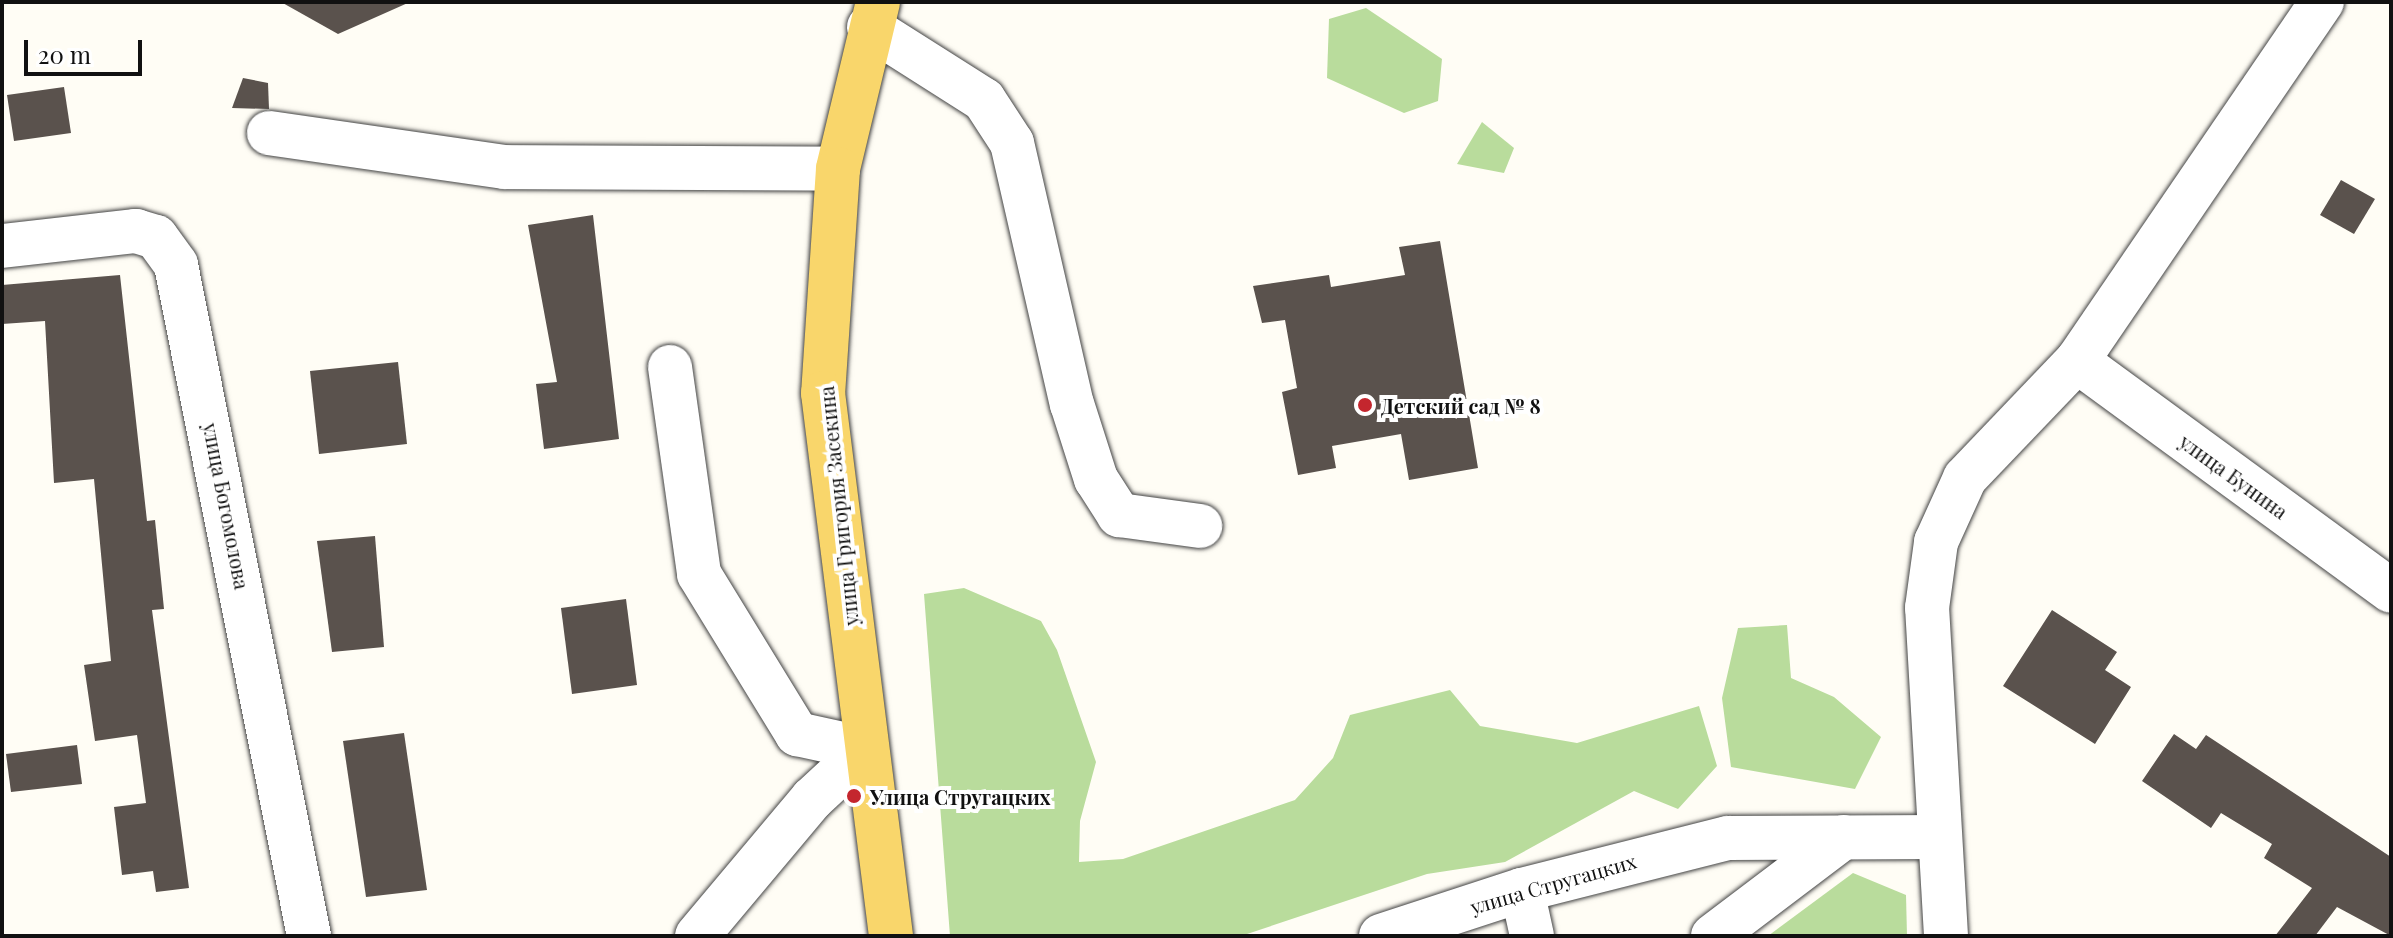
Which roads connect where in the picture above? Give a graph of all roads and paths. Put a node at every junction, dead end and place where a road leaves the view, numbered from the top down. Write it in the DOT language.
graph roads {
  1 [pos="2322,2"];
  2 [pos="874,14"];
  3 [pos="269,133"];
  4 [pos="838,169"];
  5 [pos="2,246"];
  6 [pos="2077,361"];
  7 [pos="670,367"];
  8 [pos="1200,526"];
  9 [pos="2391,591"];
  10 [pos="866,749"];
  11 [pos="1844,837"];
  12 [pos="1939,837"];
  13 [pos="1522,890"];
  14 [pos="1724,933"];
  15 [pos="309,936"];
  16 [pos="697,936"];
  17 [pos="891,936"];
  18 [pos="1381,936"];
  19 [pos="1532,936"];
  20 [pos="1946,936"];
  1 -- 6 [label="street"];
  2 -- 4 [label="main road, улица Григория Засекина"];
  2 -- 8 [label="street, улица Григория Засекина"];
  3 -- 4 [label="street"];
  4 -- 10 [label="main road, улица Григория Засекина"];
  5 -- 15 [label="street, улица Богомолова"];
  6 -- 9 [label="street, улица Бунина"];
  6 -- 12 [label="street"];
  7 -- 10 [label="street"];
  10 -- 16 [label="street"];
  10 -- 17 [label="main road, улица Григория Засекина"];
  11 -- 12 [label="street, улица Стругацких"];
  11 -- 13 [label="street, улица Стругацких"];
  11 -- 14 [label="street"];
  12 -- 20 [label="street"];
  13 -- 18 [label="street, улица Стругацких"];
  13 -- 19 [label="street"];
}
